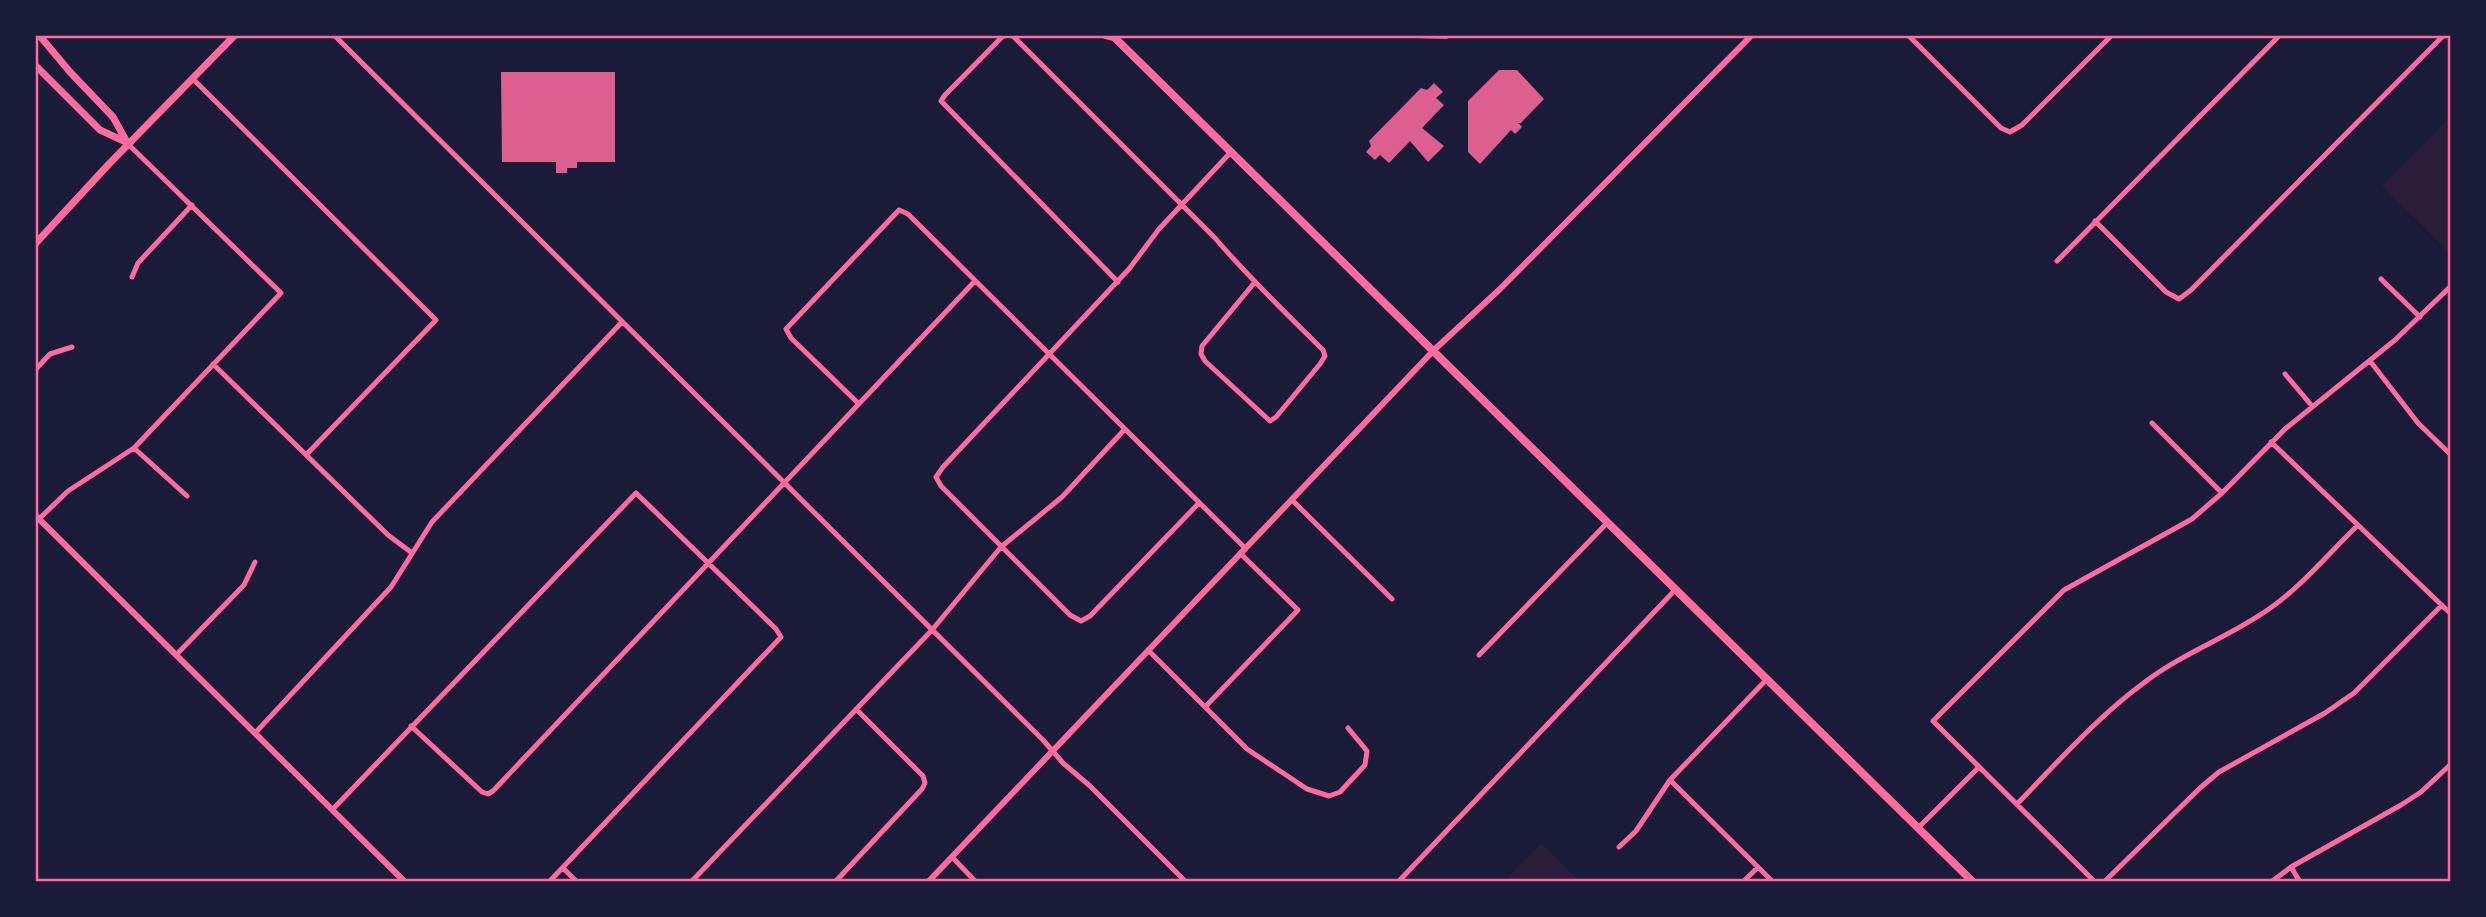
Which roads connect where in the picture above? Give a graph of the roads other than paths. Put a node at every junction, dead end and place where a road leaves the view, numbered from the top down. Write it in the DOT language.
graph roads {
  1 [pos="39,35"];
  2 [pos="234,35"];
  3 [pos="334,35"];
  4 [pos="1004,35"];
  5 [pos="1012,35"];
  6 [pos="1752,35"];
  7 [pos="1908,35"];
  8 [pos="2112,35"];
  9 [pos="2280,35"];
  10 [pos="2444,35"];
  11 [pos="1111,36"];
  12 [pos="35,65"];
  13 [pos="192,78"];
  14 [pos="128,144"];
  15 [pos="1230,153"];
  16 [pos="1181,204"];
  17 [pos="192,205"];
  18 [pos="2095,221"];
  19 [pos="35,244"];
  20 [pos="2057,261"];
  21 [pos="132,277"];
  22 [pos="2381,279"];
  23 [pos="975,281"];
  24 [pos="1118,282"];
  25 [pos="1255,282"];
  26 [pos="2451,286"];
  27 [pos="2420,317"];
  28 [pos="622,322"];
  29 [pos="72,347"];
  30 [pos="1434,350"];
  31 [pos="1050,355"];
  32 [pos="2370,361"];
  33 [pos="213,364"];
  34 [pos="35,370"];
  35 [pos="2285,374"];
  36 [pos="859,404"];
  37 [pos="2312,406"];
  38 [pos="2152,423"];
  39 [pos="1125,429"];
  40 [pos="2271,442"];
  41 [pos="134,448"];
  42 [pos="2449,450"];
  43 [pos="306,455"];
  44 [pos="785,483"];
  45 [pos="2222,493"];
  46 [pos="187,496"];
  47 [pos="1292,500"];
  48 [pos="1199,503"];
  49 [pos="37,517"];
  50 [pos="1608,523"];
  51 [pos="2358,525"];
  52 [pos="1001,547"];
  53 [pos="1243,551"];
  54 [pos="412,553"];
  55 [pos="255,562"];
  56 [pos="709,563"];
  57 [pos="1676,589"];
  58 [pos="1392,599"];
  59 [pos="2442,605"];
  60 [pos="2451,614"];
  61 [pos="932,630"];
  62 [pos="1148,650"];
  63 [pos="176,655"];
  64 [pos="1479,655"];
  65 [pos="1767,679"];
  66 [pos="1205,707"];
  67 [pos="856,709"];
  68 [pos="411,726"];
  69 [pos="1348,727"];
  70 [pos="255,733"];
  71 [pos="1053,750"];
  72 [pos="2451,764"];
  73 [pos="1979,767"];
  74 [pos="1670,780"];
  75 [pos="2017,804"];
  76 [pos="332,810"];
  77 [pos="1919,828"];
  78 [pos="1619,847"];
  79 [pos="951,857"];
  80 [pos="1758,867"];
  81 [pos="2291,867"];
  82 [pos="563,868"];
  83 [pos="405,882"];
  84 [pos="549,882"];
  85 [pos="577,882"];
  86 [pos="691,882"];
  87 [pos="835,882"];
  88 [pos="928,882"];
  89 [pos="976,882"];
  90 [pos="1186,882"];
  91 [pos="1398,882"];
  92 [pos="1743,882"];
  93 [pos="1773,882"];
  94 [pos="1973,882"];
  95 [pos="2095,882"];
  96 [pos="2104,882"];
  97 [pos="2272,882"];
  98 [pos="2300,882"];
  1 -- 14 [label="main road"];
  2 -- 13 [label="main road"];
  3 -- 28 [label="street"];
  4 -- 24 [label="street"];
  5 -- 16 [label="street"];
  6 -- 30 [label="street"];
  7 -- 8 [label="street"];
  9 -- 18 [label="street"];
  10 -- 18 [label="street"];
  11 -- 15 [label="main road"];
  12 -- 14 [label="main road"];
  13 -- 14 [label="main road"];
  13 -- 43 [label="street"];
  14 -- 17 [label="street"];
  14 -- 19 [label="main road"];
  15 -- 16 [label="street"];
  15 -- 30 [label="main road"];
  16 -- 24 [label="street"];
  16 -- 25 [label="street"];
  17 -- 21 [label="street"];
  17 -- 33 [label="street"];
  18 -- 20 [label="street"];
  22 -- 27 [label="street"];
  23 -- 31 [label="street"];
  23 -- 36 [label="street"];
  23 -- 36 [label="street"];
  24 -- 31 [label="street"];
  25 -- 25 [label="street"];
  26 -- 27 [label="street"];
  27 -- 32 [label="street"];
  28 -- 44 [label="street"];
  28 -- 54 [label="street"];
  29 -- 34 [label="street"];
  30 -- 47 [label="street"];
  30 -- 50 [label="main road"];
  31 -- 39 [label="street"];
  31 -- 52 [label="street"];
  32 -- 37 [label="street"];
  32 -- 42 [label="street"];
  33 -- 41 [label="street"];
  33 -- 43 [label="street"];
  35 -- 37 [label="street"];
  36 -- 44 [label="street"];
  37 -- 40 [label="street"];
  38 -- 45 [label="street"];
  39 -- 48 [label="street"];
  39 -- 52 [label="street"];
  40 -- 45 [label="street"];
  40 -- 51 [label="street"];
  41 -- 46 [label="street"];
  41 -- 49 [label="street"];
  43 -- 54 [label="street"];
  44 -- 56 [label="street"];
  44 -- 61 [label="street"];
  45 -- 73 [label="street"];
  47 -- 53 [label="street"];
  47 -- 58 [label="street"];
  48 -- 52 [label="street"];
  48 -- 53 [label="street"];
  49 -- 63 [label="street"];
  50 -- 57 [label="main road"];
  50 -- 64 [label="street"];
  51 -- 59 [label="street"];
  51 -- 75 [label="street"];
  52 -- 61 [label="street"];
  53 -- 62 [label="street"];
  53 -- 66 [label="street"];
  54 -- 70 [label="street"];
  55 -- 63 [label="street"];
  56 -- 68 [label="street"];
  56 -- 68 [label="street"];
  56 -- 82 [label="street"];
  57 -- 65 [label="main road"];
  57 -- 91 [label="street"];
  59 -- 60 [label="street"];
  59 -- 96 [label="street"];
  61 -- 67 [label="street"];
  61 -- 71 [label="street"];
  62 -- 66 [label="street"];
  62 -- 71 [label="street"];
  63 -- 70 [label="street"];
  65 -- 74 [label="street"];
  65 -- 77 [label="main road"];
  66 -- 69 [label="street"];
  67 -- 86 [label="street"];
  67 -- 87 [label="street"];
  68 -- 76 [label="street"];
  70 -- 76 [label="street"];
  71 -- 79 [label="street"];
  71 -- 90 [label="street"];
  72 -- 81 [label="street"];
  73 -- 75 [label="street"];
  73 -- 77 [label="street"];
  74 -- 78 [label="street"];
  74 -- 80 [label="street"];
  75 -- 95 [label="street"];
  76 -- 83 [label="street"];
  77 -- 94 [label="main road"];
  79 -- 88 [label="street"];
  79 -- 89 [label="street"];
  80 -- 92 [label="street"];
  80 -- 93 [label="street"];
  81 -- 97 [label="street"];
  81 -- 98 [label="street"];
  82 -- 84 [label="street"];
  82 -- 85 [label="street"];
}
